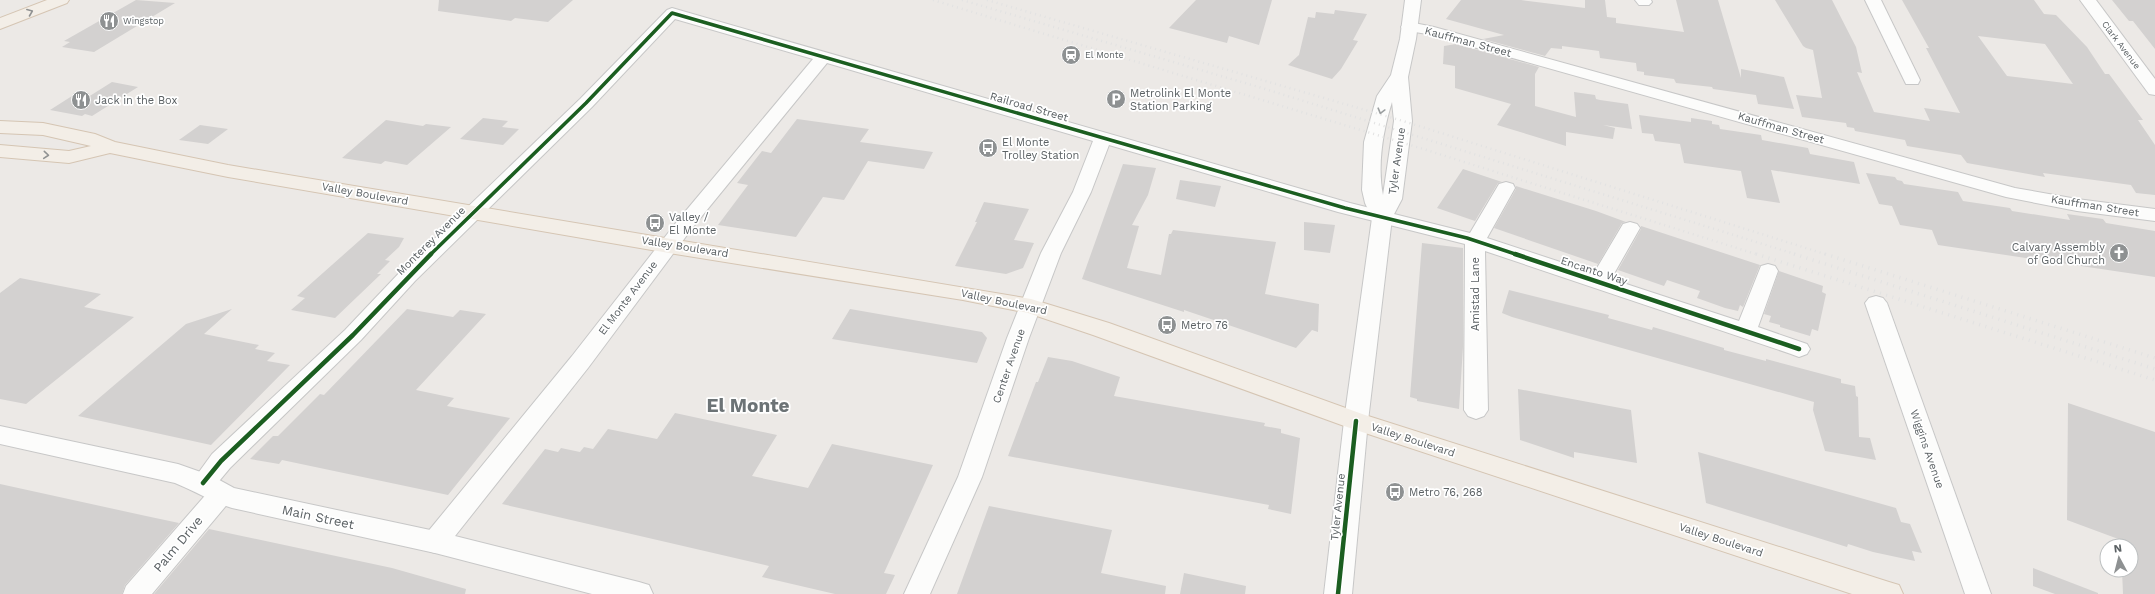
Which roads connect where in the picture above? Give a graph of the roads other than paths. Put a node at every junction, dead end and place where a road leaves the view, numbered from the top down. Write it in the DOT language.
graph roads {
  1 [pos="24,0"];
  2 [pos="61,0"];
  3 [pos="1413,0"];
  4 [pos="1873,0"];
  5 [pos="2088,0"];
  6 [pos="0,9"];
  7 [pos="672,13"];
  8 [pos="0,24"];
  9 [pos="1409,27"];
  10 [pos="824,56"];
  11 [pos="2147,70"];
  12 [pos="1399,77"];
  13 [pos="1912,80"];
  14 [pos="2155,90"];
  15 [pos="0,127"];
  16 [pos="1103,138"];
  17 [pos="110,147"];
  18 [pos="0,151"];
  19 [pos="1506,188"];
  20 [pos="472,212"];
  21 [pos="2155,215"];
  22 [pos="1382,218"];
  23 [pos="1630,228"];
  24 [pos="1475,241"];
  25 [pos="669,246"];
  26 [pos="1768,271"];
  27 [pos="1599,282"];
  28 [pos="1876,303"];
  29 [pos="1031,306"];
  30 [pos="1746,331"];
  31 [pos="1799,349"];
  32 [pos="1476,410"];
  33 [pos="1356,421"];
  34 [pos="0,435"];
  35 [pos="212,489"];
  36 [pos="435,542"];
  37 [pos="136,594"];
  38 [pos="639,594"];
  39 [pos="917,594"];
  40 [pos="1338,594"];
  41 [pos="1888,594"];
  42 [pos="1978,594"];
  1 -- 6 [label="main road"];
  8 -- 2 [label="main road, one-way"];
  3 -- 9 [label="main road, Tyler Avenue"];
  4 -- 13 [label="street"];
  5 -- 11 [label="street, Clark Avenue"];
  7 -- 10 [label="street, Railroad Street"];
  7 -- 20 [label="street, Monterey Avenue"];
  9 -- 12 [label="main road, Tyler Avenue"];
  9 -- 21 [label="street, Kauffman Street"];
  10 -- 16 [label="street, Railroad Street"];
  10 -- 25 [label="street, El Monte Avenue"];
  11 -- 14 [label="street, Clark Avenue"];
  12 -- 22 [label="main road, Tyler Avenue"];
  12 -- 22 [label="main road, Tyler Avenue, one-way"];
  15 -- 17 [label="main road, Valley Boulevard"];
  16 -- 22 [label="street, Railroad Street"];
  16 -- 29 [label="street, Center Avenue"];
  18 -- 17 [label="main road, Valley Boulevard, one-way"];
  17 -- 20 [label="main road, Valley Boulevard"];
  19 -- 24 [label="street, Amistad Lane"];
  20 -- 25 [label="main road, Valley Boulevard"];
  20 -- 35 [label="street, Monterey Avenue"];
  22 -- 24 [label="street, Encanto Way"];
  22 -- 33 [label="main road, Tyler Avenue"];
  23 -- 27 [label="street"];
  24 -- 27 [label="street, Encanto Way"];
  24 -- 32 [label="street, Amistad Lane"];
  25 -- 29 [label="main road, Valley Boulevard"];
  25 -- 36 [label="street, El Monte Avenue"];
  26 -- 30 [label="street"];
  27 -- 30 [label="street, Encanto Way"];
  28 -- 42 [label="street, Wiggins Avenue"];
  29 -- 33 [label="main road, Valley Boulevard"];
  29 -- 39 [label="street, Center Avenue"];
  30 -- 31 [label="street, Encanto Way"];
  33 -- 40 [label="main road, Tyler Avenue"];
  33 -- 41 [label="main road, Valley Boulevard"];
  34 -- 35 [label="main road, Main Street"];
  35 -- 36 [label="main road, Main Street"];
  35 -- 37 [label="street, Palm Drive"];
  36 -- 38 [label="main road, Main Street"];
}
